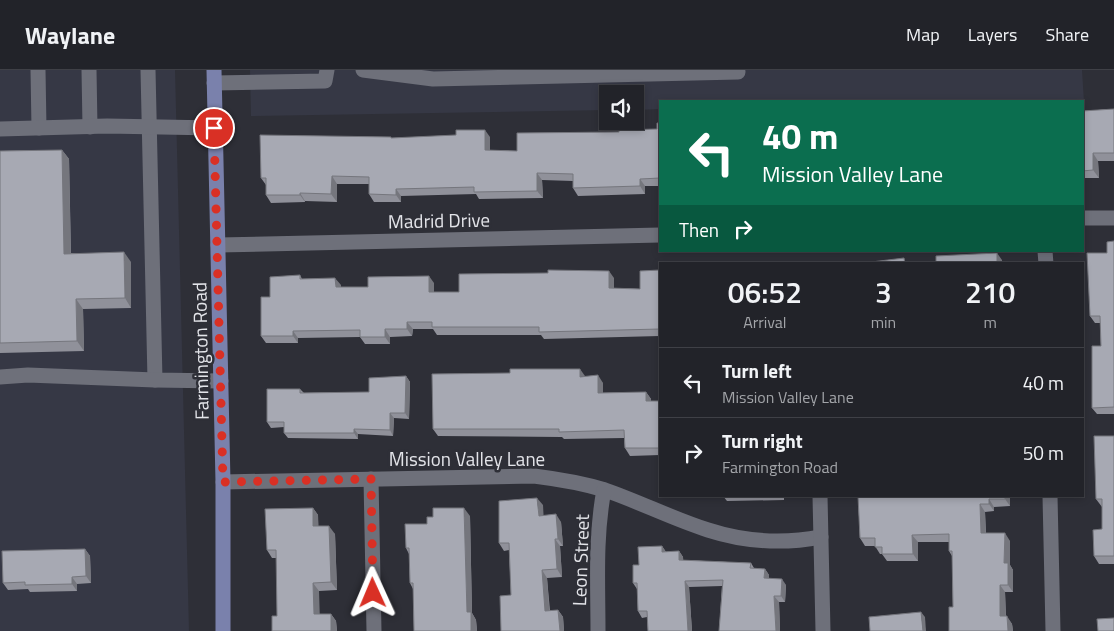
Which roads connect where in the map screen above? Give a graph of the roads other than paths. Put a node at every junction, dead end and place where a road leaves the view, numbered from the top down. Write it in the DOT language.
graph roads {
  1 [pos="38,70"];
  2 [pos="89,70"];
  3 [pos="148,70"];
  4 [pos="327,70"];
  5 [pos="363,70"];
  6 [pos="738,72"];
  7 [pos="214,76"];
  8 [pos="148,127"];
  9 [pos="39,128"];
  10 [pos="90,128"];
  11 [pos="214,128"];
  12 [pos="0,130"];
  13 [pos="1084,218"];
  14 [pos="1114,218"];
  15 [pos="659,234"];
  16 [pos="218,245"];
  17 [pos="0,377"];
  18 [pos="155,380"];
  19 [pos="221,380"];
  20 [pos="371,479"];
  21 [pos="223,482"];
  22 [pos="604,490"];
  23 [pos="820,497"];
  24 [pos="1050,497"];
  25 [pos="821,537"];
  26 [pos="223,631"];
  27 [pos="374,631"];
  28 [pos="598,631"];
  29 [pos="823,631"];
  30 [pos="1053,631"];
  1 -- 9 [label="street"];
  2 -- 10 [label="street"];
  3 -- 8 [label="street"];
  4 -- 7 [label="street"];
  5 -- 6 [label="street"];
  7 -- 11 [label="main road, Farmington Road"];
  8 -- 10 [label="street"];
  8 -- 11 [label="street"];
  8 -- 18 [label="street"];
  9 -- 10 [label="street"];
  9 -- 12 [label="street"];
  11 -- 16 [label="main road, Farmington Road"];
  13 -- 14 [label="street"];
  15 -- 16 [label="street, Madrid Drive"];
  16 -- 19 [label="main road, Farmington Road"];
  17 -- 18 [label="street"];
  18 -- 19 [label="street"];
  19 -- 21 [label="main road, Farmington Road"];
  20 -- 21 [label="street, Mission Valley Lane"];
  20 -- 22 [label="street, Mission Valley Lane"];
  20 -- 27 [label="street"];
  21 -- 26 [label="main road, Farmington Road"];
  22 -- 25 [label="street, Mission Valley Lane"];
  22 -- 28 [label="street, Leon Street"];
  23 -- 25 [label="street"];
  24 -- 30 [label="street"];
  25 -- 29 [label="street"];
}
